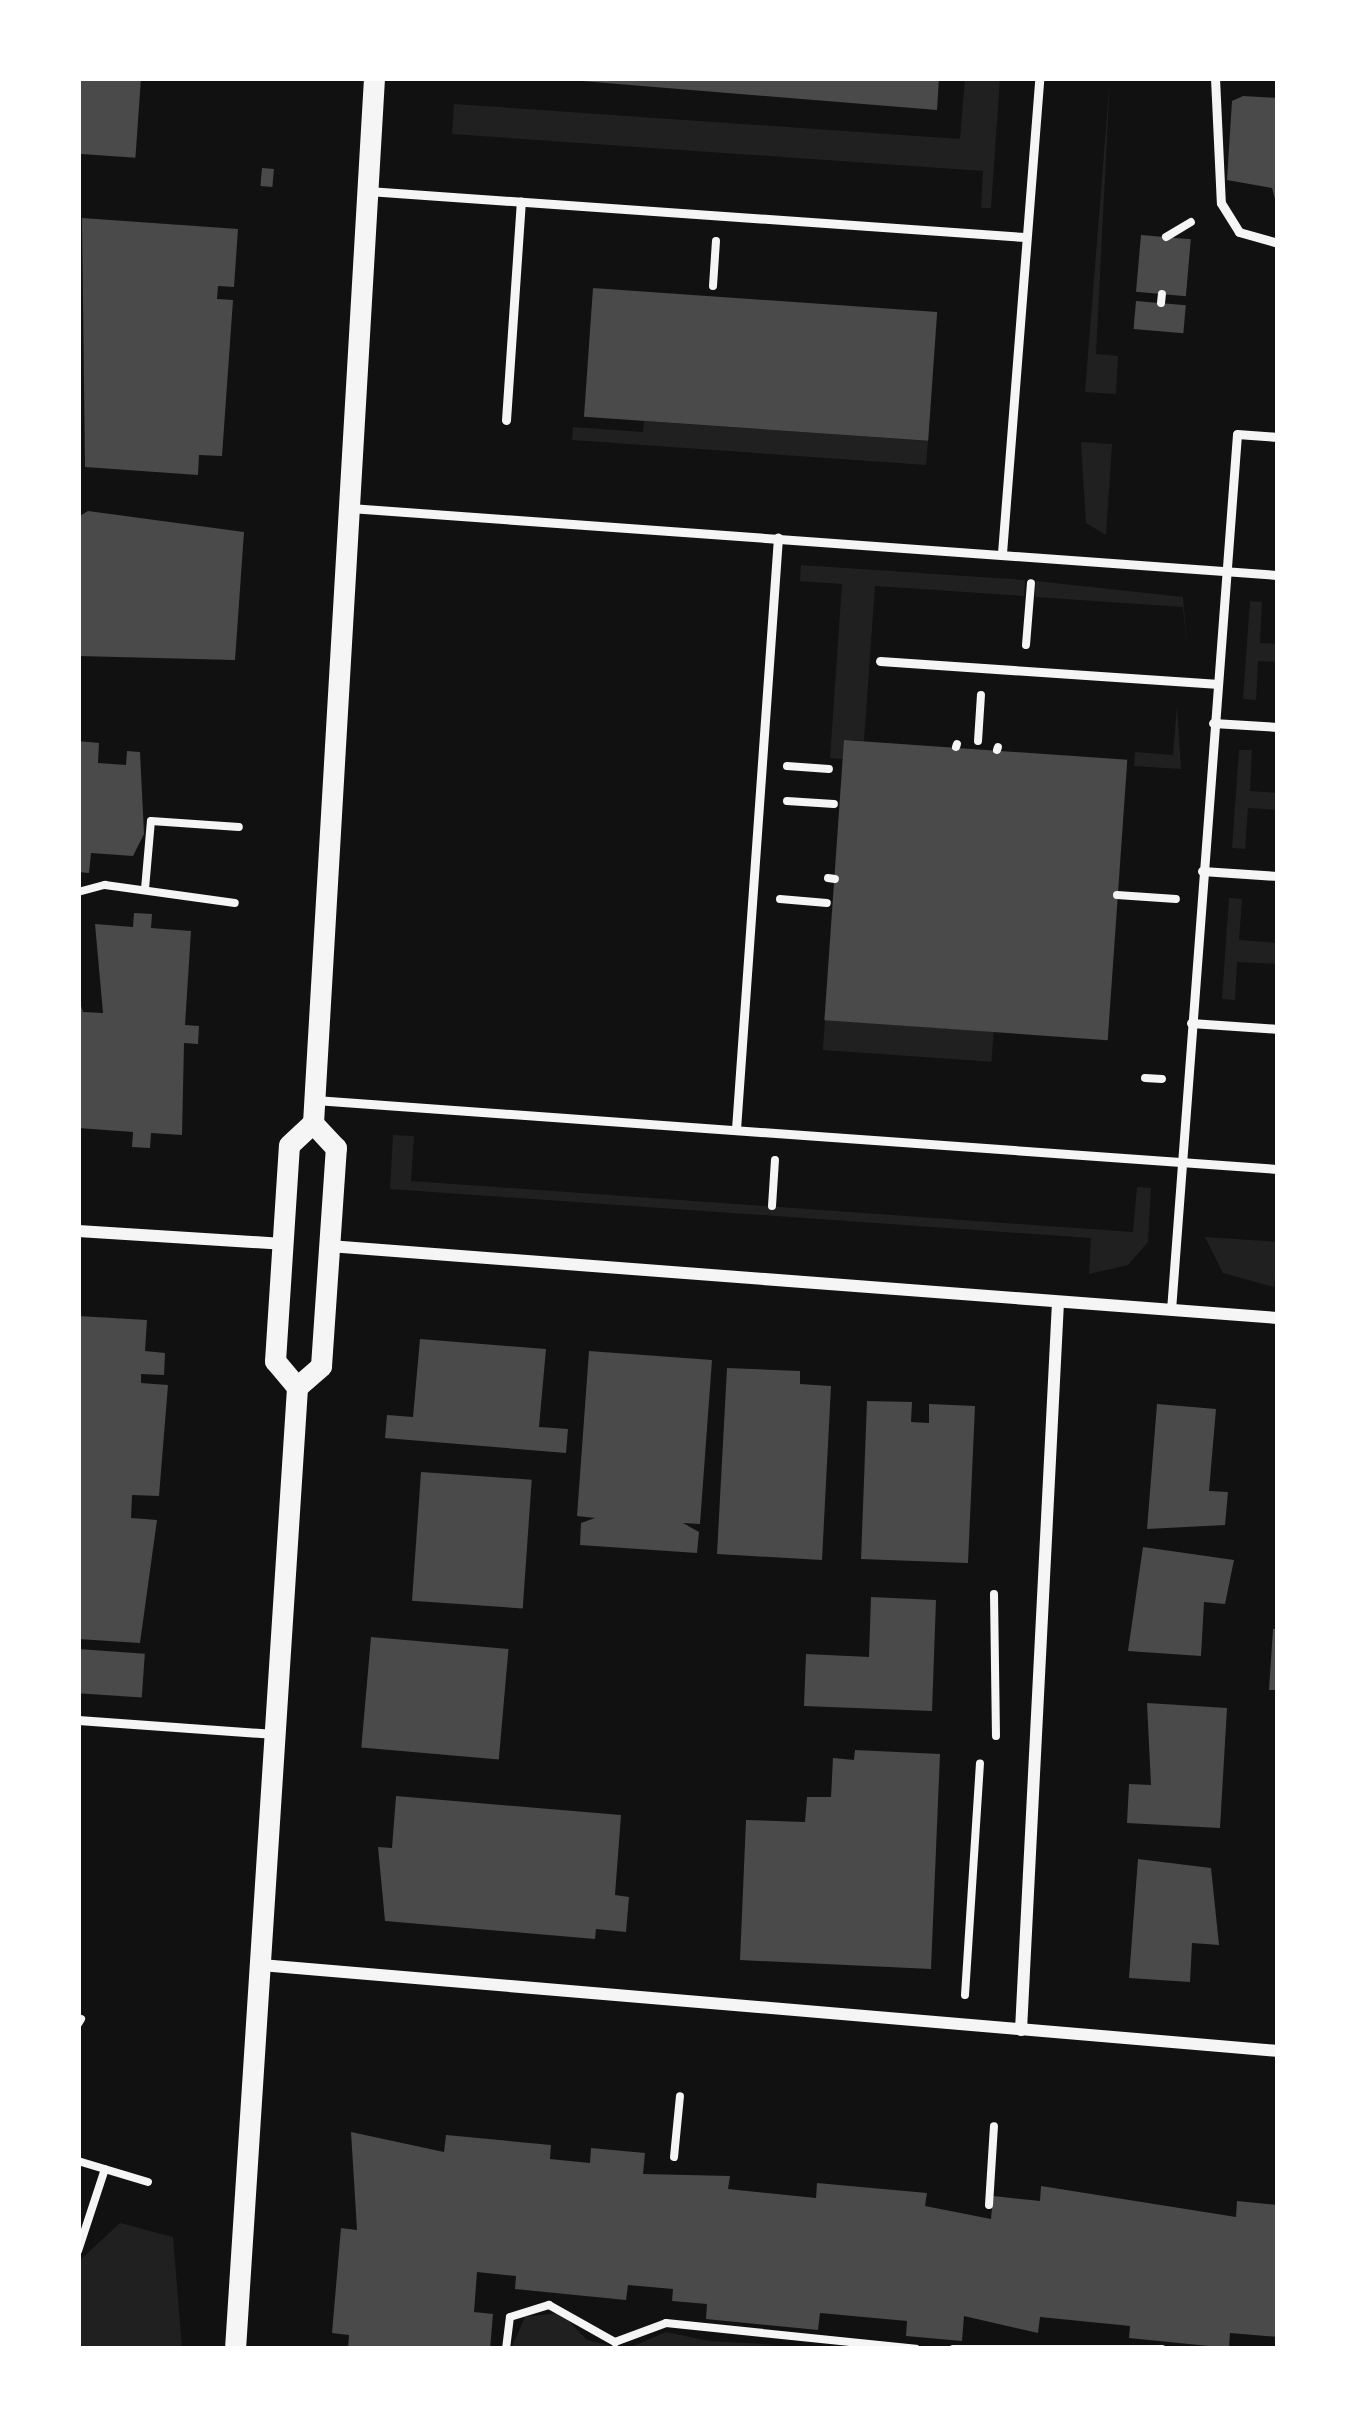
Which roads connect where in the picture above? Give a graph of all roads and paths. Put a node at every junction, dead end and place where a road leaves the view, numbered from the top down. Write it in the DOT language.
graph roads {
  1 [pos="374,78"];
  2 [pos="1039,78"];
  3 [pos="1215,78"];
  4 [pos="368,191"];
  5 [pos="521,202"];
  6 [pos="718,216"];
  7 [pos="1191,222"];
  8 [pos="1166,237"];
  9 [pos="1025,238"];
  10 [pos="1278,242"];
  11 [pos="713,286"];
  12 [pos="506,420"];
  13 [pos="1278,437"];
  14 [pos="349,508"];
  15 [pos="778,537"];
  16 [pos="1002,553"];
  17 [pos="1226,571"];
  18 [pos="1278,575"];
  19 [pos="1030,597"];
  20 [pos="880,661"];
  21 [pos="983,668"];
  22 [pos="1024,671"];
  23 [pos="1215,684"];
  24 [pos="1213,722"];
  25 [pos="1278,727"];
  26 [pos="978,741"];
  27 [pos="759,799"];
  28 [pos="834,804"];
  29 [pos="239,827"];
  30 [pos="1202,871"];
  31 [pos="1278,876"];
  32 [pos="145,889"];
  33 [pos="78,892"];
  34 [pos="1118,895"];
  35 [pos="778,899"];
  36 [pos="1172,899"];
  37 [pos="235,903"];
  38 [pos="827,903"];
  39 [pos="1191,1023"];
  40 [pos="1278,1029"];
  41 [pos="1145,1078"];
  42 [pos="1159,1079"];
  43 [pos="315,1100"];
  44 [pos="313,1123"];
  45 [pos="736,1130"];
  46 [pos="775,1161"];
  47 [pos="1181,1161"];
  48 [pos="1278,1169"];
  49 [pos="772,1207"];
  50 [pos="78,1231"];
  51 [pos="283,1244"];
  52 [pos="329,1246"];
  53 [pos="1058,1303"];
  54 [pos="1171,1310"];
  55 [pos="1278,1318"];
  56 [pos="297,1387"];
  57 [pos="994,1594"];
  58 [pos="78,1720"];
  59 [pos="274,1734"];
  60 [pos="996,1736"];
  61 [pos="980,1763"];
  62 [pos="261,1966"];
  63 [pos="965,1995"];
  64 [pos="1021,2030"];
  65 [pos="1278,2051"];
  66 [pos="680,2096"];
  67 [pos="994,2126"];
  68 [pos="674,2157"];
  69 [pos="78,2162"];
  70 [pos="105,2169"];
  71 [pos="148,2182"];
  72 [pos="988,2205"];
  73 [pos="78,2251"];
  74 [pos="792,2339"];
  75 [pos="236,2349"];
  76 [pos="506,2349"];
  77 [pos="797,2349"];
  78 [pos="916,2349"];
  79 [pos="953,2349"];
  80 [pos="1162,2349"];
  1 -- 4 [label="street"];
  2 -- 9 [label="lane"];
  3 -- 10 [label="lane"];
  4 -- 5 [label="lane"];
  4 -- 14 [label="street"];
  5 -- 6 [label="lane"];
  5 -- 12 [label="lane"];
  6 -- 9 [label="lane"];
  6 -- 11 [label="path"];
  7 -- 8 [label="path"];
  9 -- 16 [label="lane"];
  13 -- 17 [label="lane"];
  14 -- 15 [label="lane"];
  14 -- 43 [label="street"];
  15 -- 16 [label="lane"];
  15 -- 27 [label="lane"];
  16 -- 17 [label="lane"];
  17 -- 18 [label="lane"];
  17 -- 23 [label="lane"];
  19 -- 22 [label="path"];
  20 -- 21 [label="lane"];
  21 -- 22 [label="lane"];
  21 -- 26 [label="path"];
  22 -- 23 [label="lane"];
  23 -- 24 [label="lane"];
  24 -- 25 [label="lane"];
  24 -- 30 [label="lane"];
  27 -- 28 [label="path"];
  27 -- 45 [label="lane"];
  29 -- 32 [label="path"];
  30 -- 31 [label="lane"];
  30 -- 39 [label="lane"];
  32 -- 33 [label="path"];
  32 -- 37 [label="path"];
  34 -- 36 [label="path"];
  35 -- 38 [label="path"];
  39 -- 40 [label="lane"];
  39 -- 47 [label="lane"];
  41 -- 42 [label="path"];
  43 -- 44 [label="street"];
  43 -- 45 [label="lane"];
  44 -- 51 [label="street"];
  44 -- 52 [label="street"];
  45 -- 47 [label="lane"];
  46 -- 49 [label="path"];
  47 -- 48 [label="lane"];
  47 -- 54 [label="lane"];
  50 -- 51 [label="street"];
  51 -- 56 [label="street"];
  52 -- 53 [label="street"];
  52 -- 56 [label="street"];
  53 -- 54 [label="street"];
  53 -- 64 [label="street"];
  54 -- 55 [label="street"];
  56 -- 59 [label="street"];
  57 -- 60 [label="path"];
  58 -- 59 [label="lane"];
  59 -- 62 [label="street"];
  61 -- 63 [label="path"];
  62 -- 64 [label="street"];
  62 -- 75 [label="street"];
  64 -- 65 [label="street"];
  66 -- 68 [label="path"];
  67 -- 72 [label="path"];
  69 -- 70 [label="path"];
  70 -- 71 [label="path"];
  70 -- 73 [label="path"];
  74 -- 76 [label="path"];
  74 -- 77 [label="path"];
  74 -- 78 [label="path"];
  79 -- 80 [label="path"];
}
